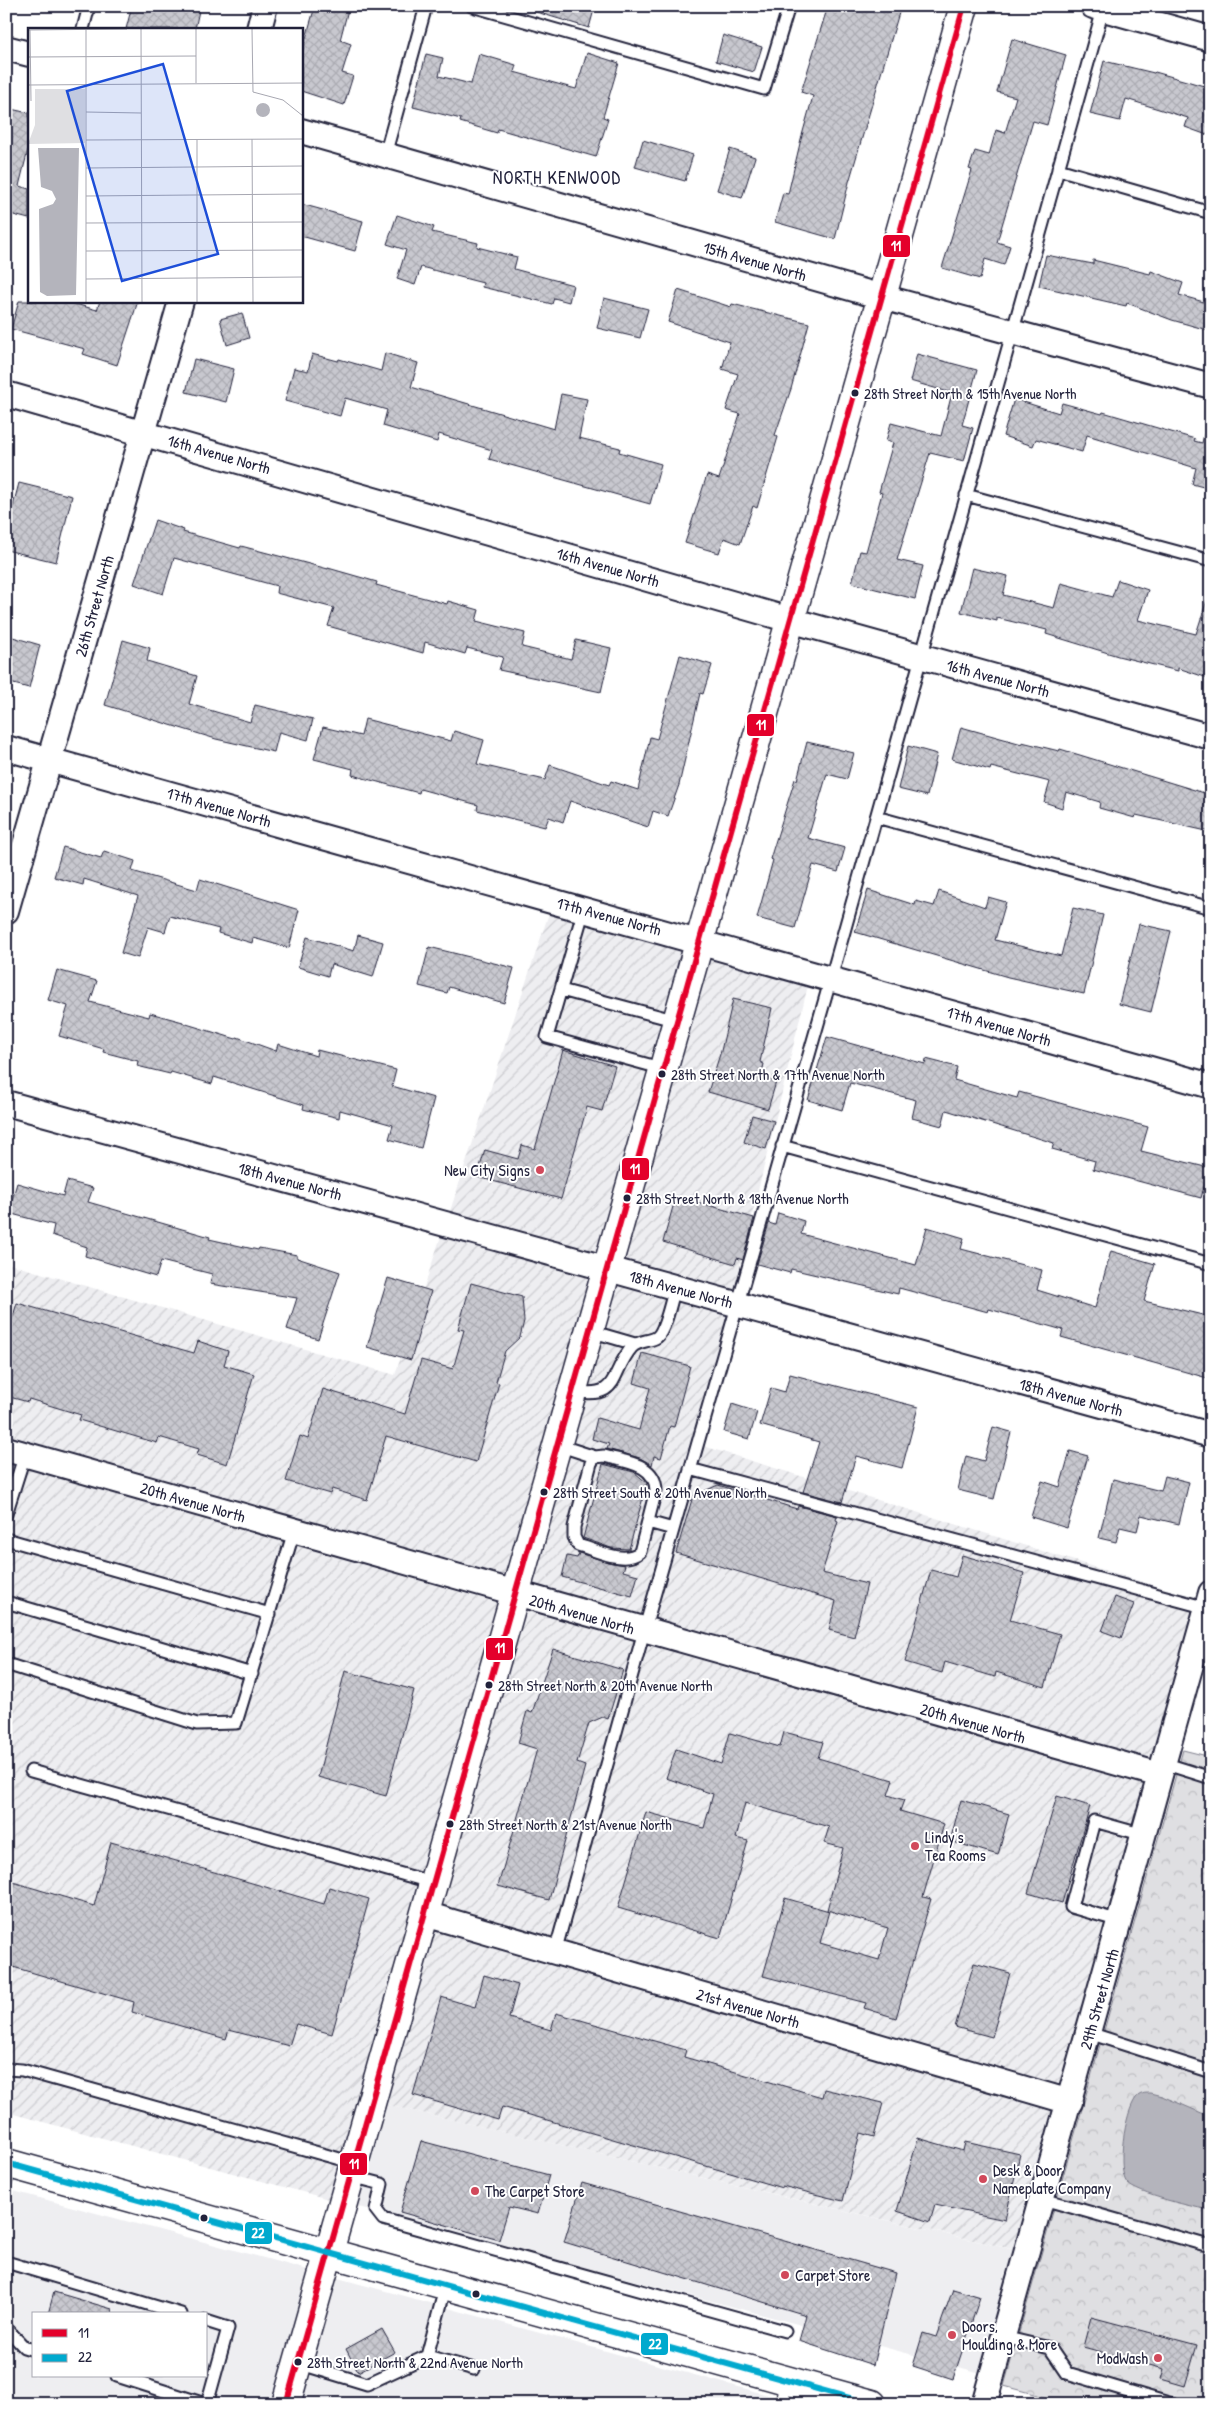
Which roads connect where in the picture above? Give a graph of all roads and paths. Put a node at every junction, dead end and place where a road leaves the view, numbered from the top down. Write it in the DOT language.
graph roads {
  1 [pos="89,6"];
  2 [pos="265,6"];
  3 [pos="426,6"];
  4 [pos="472,6"];
  5 [pos="789,6"];
  6 [pos="964,6"];
  7 [pos="1100,7"];
  8 [pos="83,28"];
  9 [pos="259,28"];
  10 [pos="1211,39"];
  11 [pos="6,48"];
  12 [pos="28,54"];
  13 [pos="302,131"];
  14 [pos="386,155"];
  15 [pos="1058,170"];
  16 [pos="1211,213"];
  17 [pos="882,297"];
  18 [pos="181,302"];
  19 [pos="1012,332"];
  20 [pos="1211,386"];
  21 [pos="6,394"];
  22 [pos="144,432"];
  23 [pos="966,495"];
  24 [pos="1211,561"];
  25 [pos="790,620"];
  26 [pos="920,657"];
  27 [pos="1211,737"];
  28 [pos="6,748"];
  29 [pos="49,760"];
  30 [pos="876,817"];
  31 [pos="1211,908"];
  32 [pos="584,909"];
  33 [pos="6,911"];
  34 [pos="700,941"];
  35 [pos="831,978"];
  36 [pos="561,990"];
  37 [pos="677,1021"];
  38 [pos="664,1069"];
  39 [pos="1211,1086"];
  40 [pos="6,1103"];
  41 [pos="782,1146"];
  42 [pos="1211,1264"];
  43 [pos="607,1269"];
  44 [pos="675,1287"];
  45 [pos="736,1304"];
  46 [pos="590,1331"];
  47 [pos="635,1344"];
  48 [pos="573,1391"];
  49 [pos="1211,1435"];
  50 [pos="558,1445"];
  51 [pos="16,1452"];
  52 [pos="595,1457"];
  53 [pos="690,1469"];
  54 [pos="6,1514"];
  55 [pos="648,1522"];
  56 [pos="673,1529"];
  57 [pos="294,1531"];
  58 [pos="6,1539"];
  59 [pos="515,1595"];
  60 [pos="1209,1601"];
  61 [pos="6,1602"];
  62 [pos="270,1614"];
  63 [pos="644,1631"];
  64 [pos="6,1664"];
  65 [pos="252,1674"];
  66 [pos="1161,1769"];
  67 [pos="31,1771"];
  68 [pos="1211,1778"];
  69 [pos="1144,1835"];
  70 [pos="434,1883"];
  71 [pos="425,1914"];
  72 [pos="1120,1921"];
  73 [pos="555,1952"];
  74 [pos="1089,2033"];
  75 [pos="6,2069"];
  76 [pos="1211,2072"];
  77 [pos="1070,2102"];
  78 [pos="8,2169"];
  79 [pos="353,2169"];
  80 [pos="1042,2199"];
  81 [pos="1211,2244"];
  82 [pos="330,2252"];
  83 [pos="6,2262"];
  84 [pos="446,2285"];
  85 [pos="174,2312"];
  86 [pos="208,2322"];
  87 [pos="6,2328"];
  88 [pos="785,2331"];
  89 [pos="1003,2337"];
  90 [pos="32,2349"];
  91 [pos="427,2356"];
  92 [pos="298,2362"];
  93 [pos="474,2369"];
  94 [pos="123,2378"];
  95 [pos="785,2392"];
  96 [pos="206,2404"];
  97 [pos="286,2404"];
  98 [pos="872,2404"];
  99 [pos="984,2404"];
  100 [pos="1172,2404"];
  1 -- 8 [label="lane"];
  2 -- 9 [label="street"];
  3 -- 14 [label="lane"];
  4 -- 5 [label="lane"];
  6 -- 17 [label="street"];
  7 -- 10 [label="street"];
  7 -- 15 [label="lane"];
  11 -- 12 [label="street"];
  13 -- 14 [label="street, 15th Avenue North"];
  14 -- 17 [label="street, 15th Avenue North"];
  15 -- 16 [label="lane"];
  15 -- 19 [label="lane"];
  17 -- 19 [label="street, 15th Avenue North"];
  17 -- 25 [label="street"];
  18 -- 22 [label="street, 26th Street North"];
  19 -- 20 [label="street, 15th Avenue North"];
  19 -- 23 [label="lane"];
  21 -- 22 [label="street, 16th Avenue North"];
  22 -- 25 [label="street, 16th Avenue North"];
  22 -- 29 [label="street, 26th Street North"];
  23 -- 24 [label="lane"];
  23 -- 26 [label="lane"];
  25 -- 26 [label="street, 16th Avenue North"];
  25 -- 34 [label="street"];
  26 -- 27 [label="street, 16th Avenue North"];
  26 -- 30 [label="lane"];
  28 -- 29 [label="street, 17th Avenue North"];
  29 -- 32 [label="street, 17th Avenue North"];
  29 -- 33 [label="street, 26th Street North"];
  30 -- 31 [label="lane"];
  30 -- 35 [label="lane"];
  32 -- 34 [label="street, 17th Avenue North"];
  32 -- 36 [label="lane"];
  34 -- 35 [label="street, 17th Avenue North"];
  34 -- 37 [label="street"];
  35 -- 39 [label="street, 17th Avenue North"];
  35 -- 41 [label="lane"];
  36 -- 37 [label="lane"];
  36 -- 38 [label="lane"];
  37 -- 38 [label="street"];
  38 -- 43 [label="street"];
  40 -- 43 [label="street, 18th Avenue North"];
  41 -- 42 [label="lane"];
  41 -- 45 [label="lane"];
  43 -- 44 [label="street, 18th Avenue North"];
  43 -- 46 [label="street"];
  44 -- 45 [label="street, 18th Avenue North"];
  44 -- 47 [label="lane"];
  45 -- 49 [label="street, 18th Avenue North"];
  45 -- 53 [label="lane"];
  46 -- 47 [label="lane"];
  46 -- 48 [label="street"];
  47 -- 48 [label="lane"];
  48 -- 50 [label="street"];
  50 -- 52 [label="lane"];
  50 -- 59 [label="street"];
  51 -- 54 [label="lane"];
  51 -- 57 [label="street, 20th Avenue North"];
  52 -- 55 [label="lane"];
  52 -- 55 [label="lane"];
  53 -- 56 [label="lane"];
  53 -- 60 [label="lane"];
  55 -- 56 [label="lane"];
  56 -- 63 [label="lane"];
  57 -- 59 [label="street, 20th Avenue North"];
  57 -- 62 [label="lane"];
  58 -- 62 [label="lane"];
  59 -- 63 [label="street, 20th Avenue North"];
  59 -- 70 [label="street"];
  60 -- 66 [label="street, 29th Street North"];
  61 -- 65 [label="lane"];
  62 -- 65 [label="lane"];
  63 -- 66 [label="street, 20th Avenue North"];
  63 -- 73 [label="lane"];
  64 -- 65 [label="lane"];
  66 -- 68 [label="lane"];
  66 -- 69 [label="street, 29th Street North"];
  67 -- 70 [label="lane"];
  69 -- 72 [label="street, 29th Street North"];
  69 -- 72 [label="lane"];
  70 -- 71 [label="street"];
  71 -- 73 [label="street, 21st Avenue North"];
  71 -- 79 [label="street"];
  72 -- 74 [label="street, 29th Street North"];
  73 -- 77 [label="street, 21st Avenue North"];
  74 -- 76 [label="lane"];
  74 -- 77 [label="street, 29th Street North"];
  75 -- 79 [label="lane"];
  77 -- 80 [label="street, 29th Street North"];
  78 -- 82 [label="street"];
  79 -- 82 [label="street"];
  79 -- 88 [label="lane"];
  80 -- 81 [label="lane"];
  80 -- 89 [label="street, 29th Street North"];
  82 -- 84 [label="street"];
  82 -- 92 [label="street"];
  83 -- 85 [label="lane"];
  84 -- 91 [label="lane"];
  84 -- 95 [label="street"];
  86 -- 96 [label="lane"];
  87 -- 90 [label="lane"];
  89 -- 99 [label="street, 29th Street North"];
  89 -- 100 [label="lane"];
  91 -- 92 [label="lane"];
  91 -- 93 [label="lane"];
  92 -- 97 [label="street"];
  94 -- 96 [label="lane"];
  95 -- 98 [label="street"];
}
